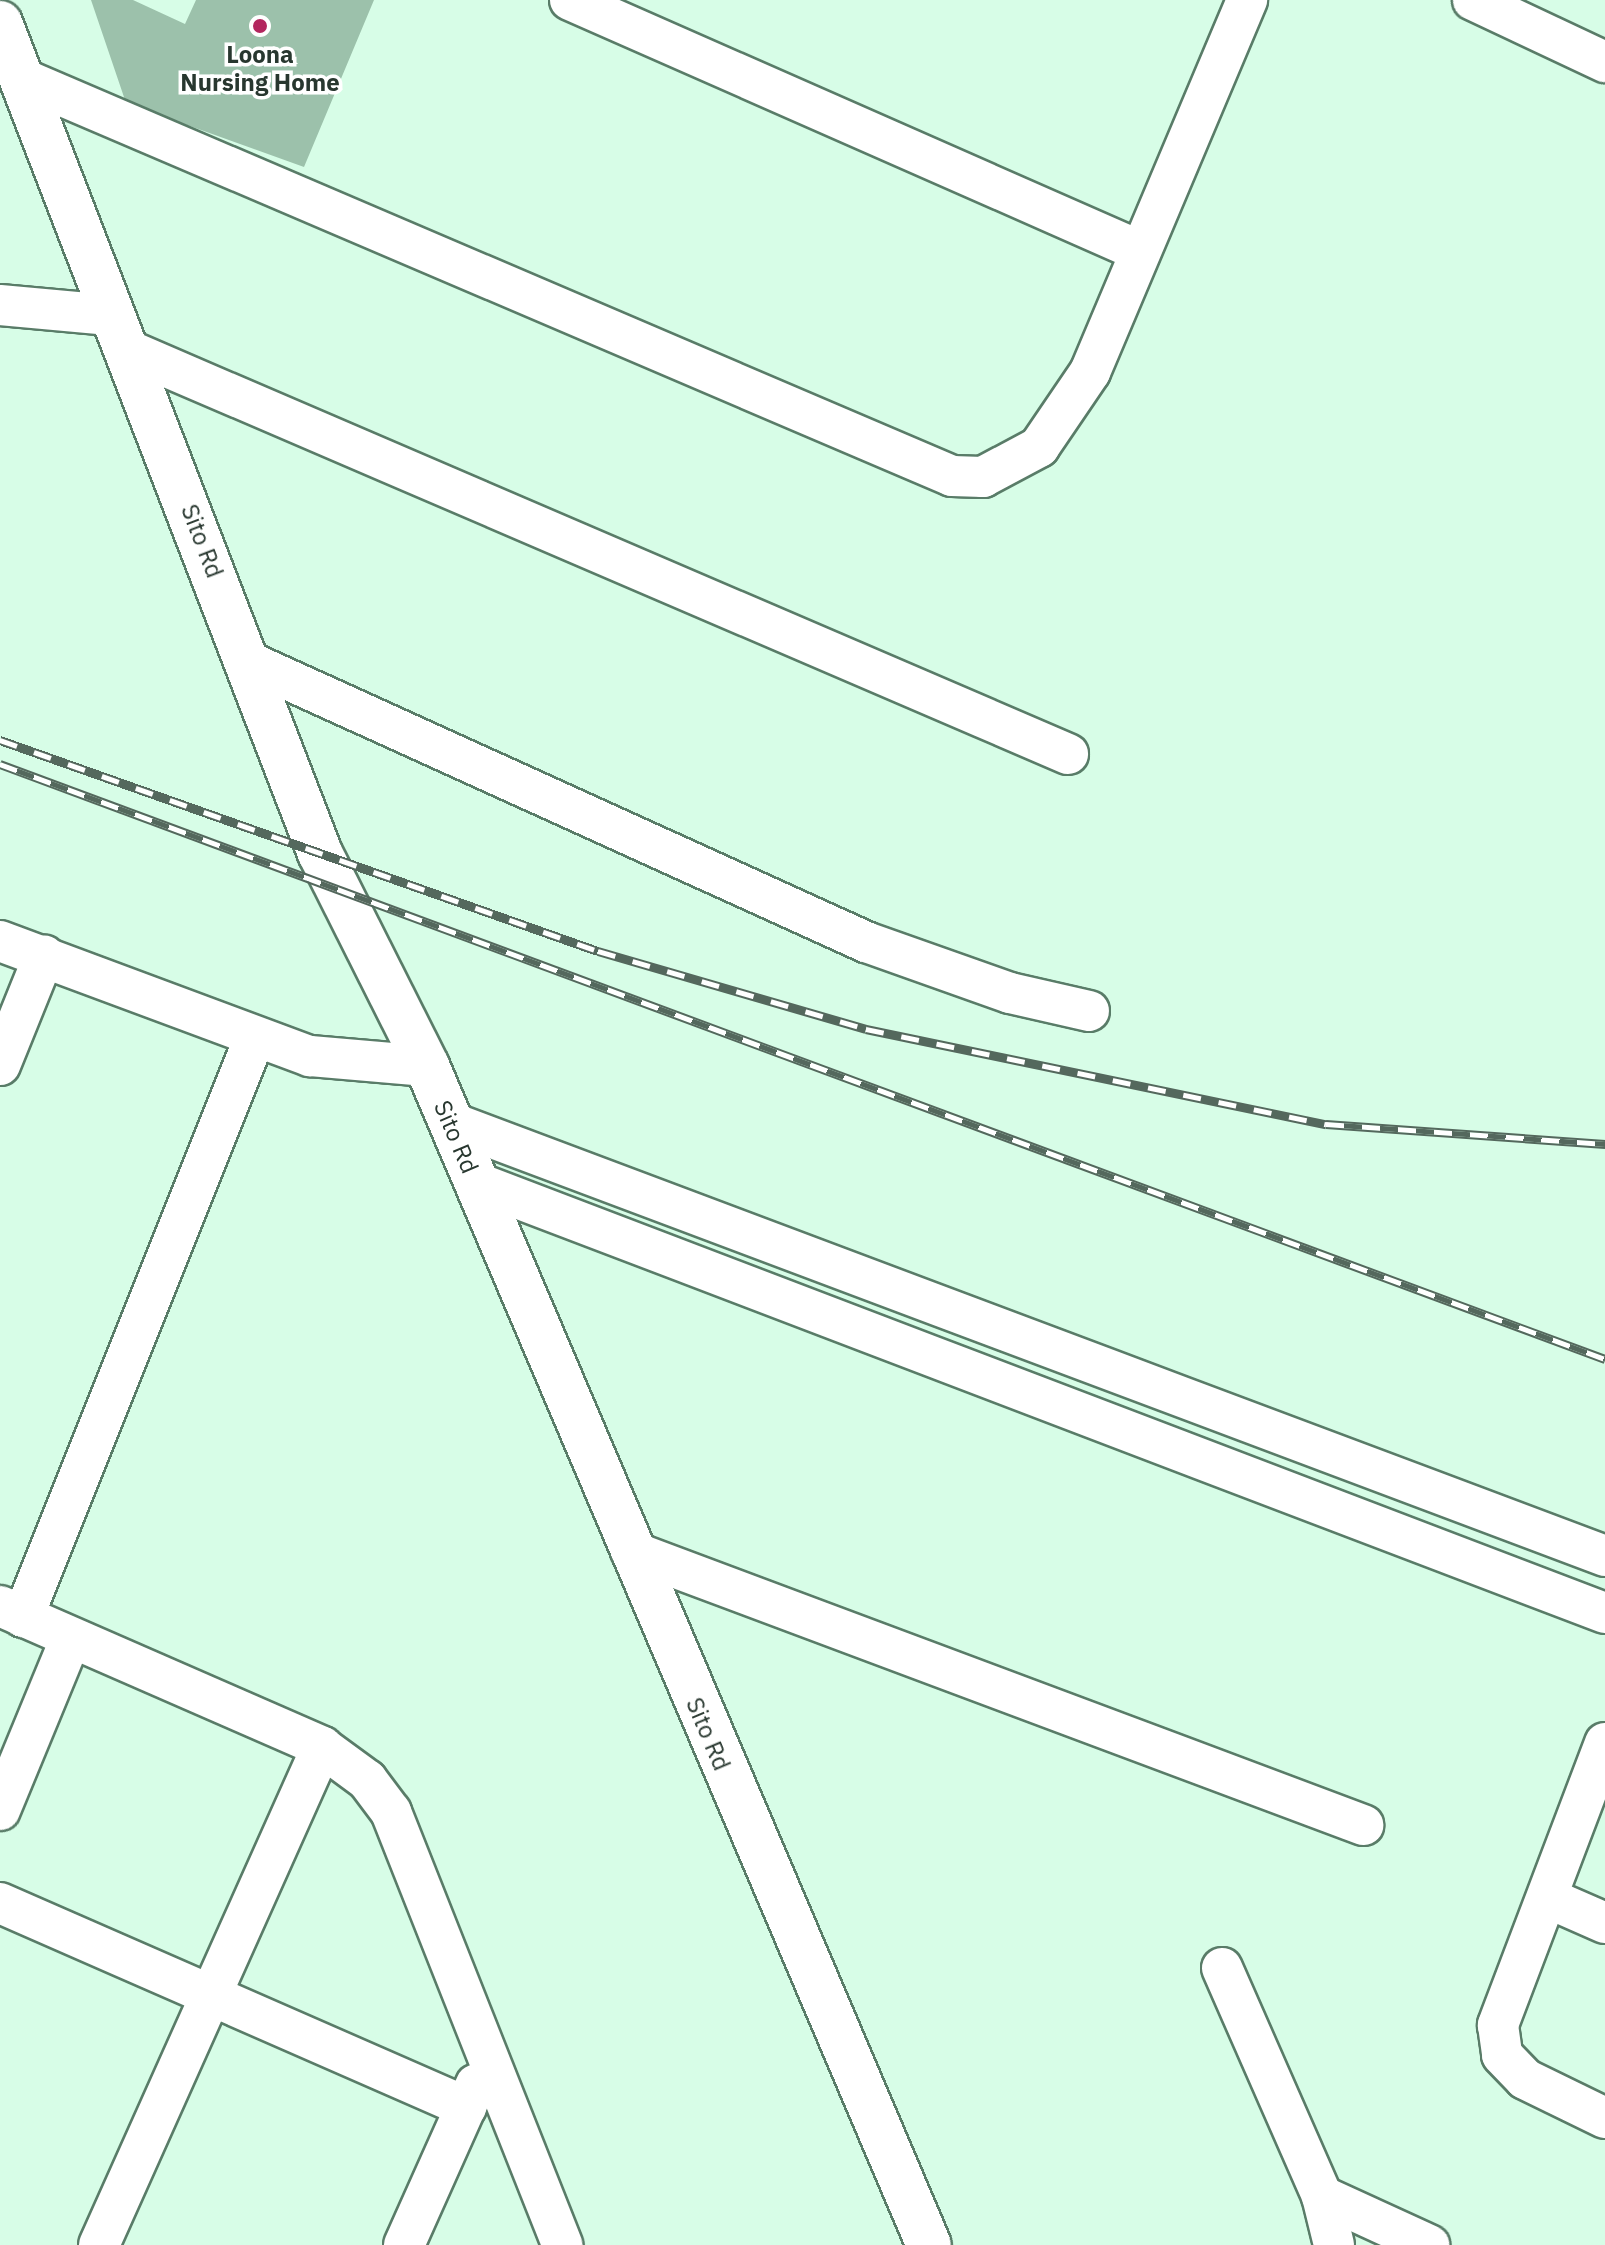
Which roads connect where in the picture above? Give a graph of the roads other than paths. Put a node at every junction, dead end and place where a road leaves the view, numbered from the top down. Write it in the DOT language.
graph roads {
  1 [pos="570,0"];
  2 [pos="1247,0"];
  3 [pos="1492,4"];
  4 [pos="0,23"];
  5 [pos="1605,62"];
  6 [pos="23,79"];
  7 [pos="1140,251"];
  8 [pos="0,305"];
  9 [pos="120,333"];
  10 [pos="247,661"];
  11 [pos="1068,754"];
  12 [pos="0,941"];
  13 [pos="44,956"];
  14 [pos="1089,1011"];
  15 [pos="255,1037"];
  16 [pos="0,1065"];
  17 [pos="427,1066"];
  18 [pos="450,1122"];
  19 [pos="475,1182"];
  20 [pos="1080,1360"];
  21 [pos="1062,1406"];
  22 [pos="1468,1506"];
  23 [pos="631,1551"];
  24 [pos="1453,1555"];
  25 [pos="1605,1556"];
  26 [pos="11,1612"];
  27 [pos="1605,1613"];
  28 [pos="71,1638"];
  29 [pos="1605,1743"];
  30 [pos="322,1747"];
  31 [pos="0,1810"];
  32 [pos="1363,1825"];
  33 [pos="1548,1898"];
  34 [pos="0,1903"];
  35 [pos="1605,1923"];
  36 [pos="1222,1968"];
  37 [pos="209,1997"];
  38 [pos="487,2059"];
  39 [pos="466,2107"];
  40 [pos="1605,2118"];
  41 [pos="1322,2196"];
  42 [pos="99,2245"];
  43 [pos="404,2245"];
  44 [pos="562,2245"];
  45 [pos="929,2245"];
  46 [pos="1334,2245"];
  47 [pos="1429,2245"];
  1 -- 7 [label="street"];
  2 -- 7 [label="street"];
  3 -- 5 [label="street"];
  4 -- 6 [label="main road, Sito Rd"];
  6 -- 7 [label="street"];
  6 -- 9 [label="main road, Sito Rd"];
  8 -- 9 [label="street"];
  9 -- 10 [label="main road, Sito Rd"];
  9 -- 11 [label="street"];
  10 -- 14 [label="street"];
  10 -- 17 [label="main road, Sito Rd"];
  12 -- 13 [label="street"];
  13 -- 15 [label="street"];
  13 -- 16 [label="street"];
  15 -- 17 [label="street"];
  15 -- 26 [label="street"];
  17 -- 18 [label="main road, Sito Rd"];
  18 -- 19 [label="main road, Sito Rd"];
  18 -- 20 [label="street"];
  19 -- 21 [label="street"];
  19 -- 23 [label="main road, Sito Rd"];
  20 -- 21 [label="street"];
  20 -- 22 [label="street"];
  21 -- 24 [label="street"];
  22 -- 24 [label="street"];
  22 -- 25 [label="street"];
  23 -- 32 [label="street"];
  23 -- 45 [label="main road, Sito Rd"];
  24 -- 27 [label="street"];
  26 -- 28 [label="street"];
  28 -- 30 [label="street"];
  28 -- 31 [label="street"];
  29 -- 33 [label="street"];
  30 -- 37 [label="street"];
  30 -- 38 [label="street"];
  33 -- 35 [label="street"];
  33 -- 40 [label="street"];
  34 -- 37 [label="street"];
  36 -- 41 [label="street"];
  37 -- 39 [label="street"];
  37 -- 42 [label="street"];
  38 -- 39 [label="street"];
  38 -- 44 [label="street"];
  39 -- 43 [label="street"];
  41 -- 46 [label="street"];
  41 -- 47 [label="street"];
}
